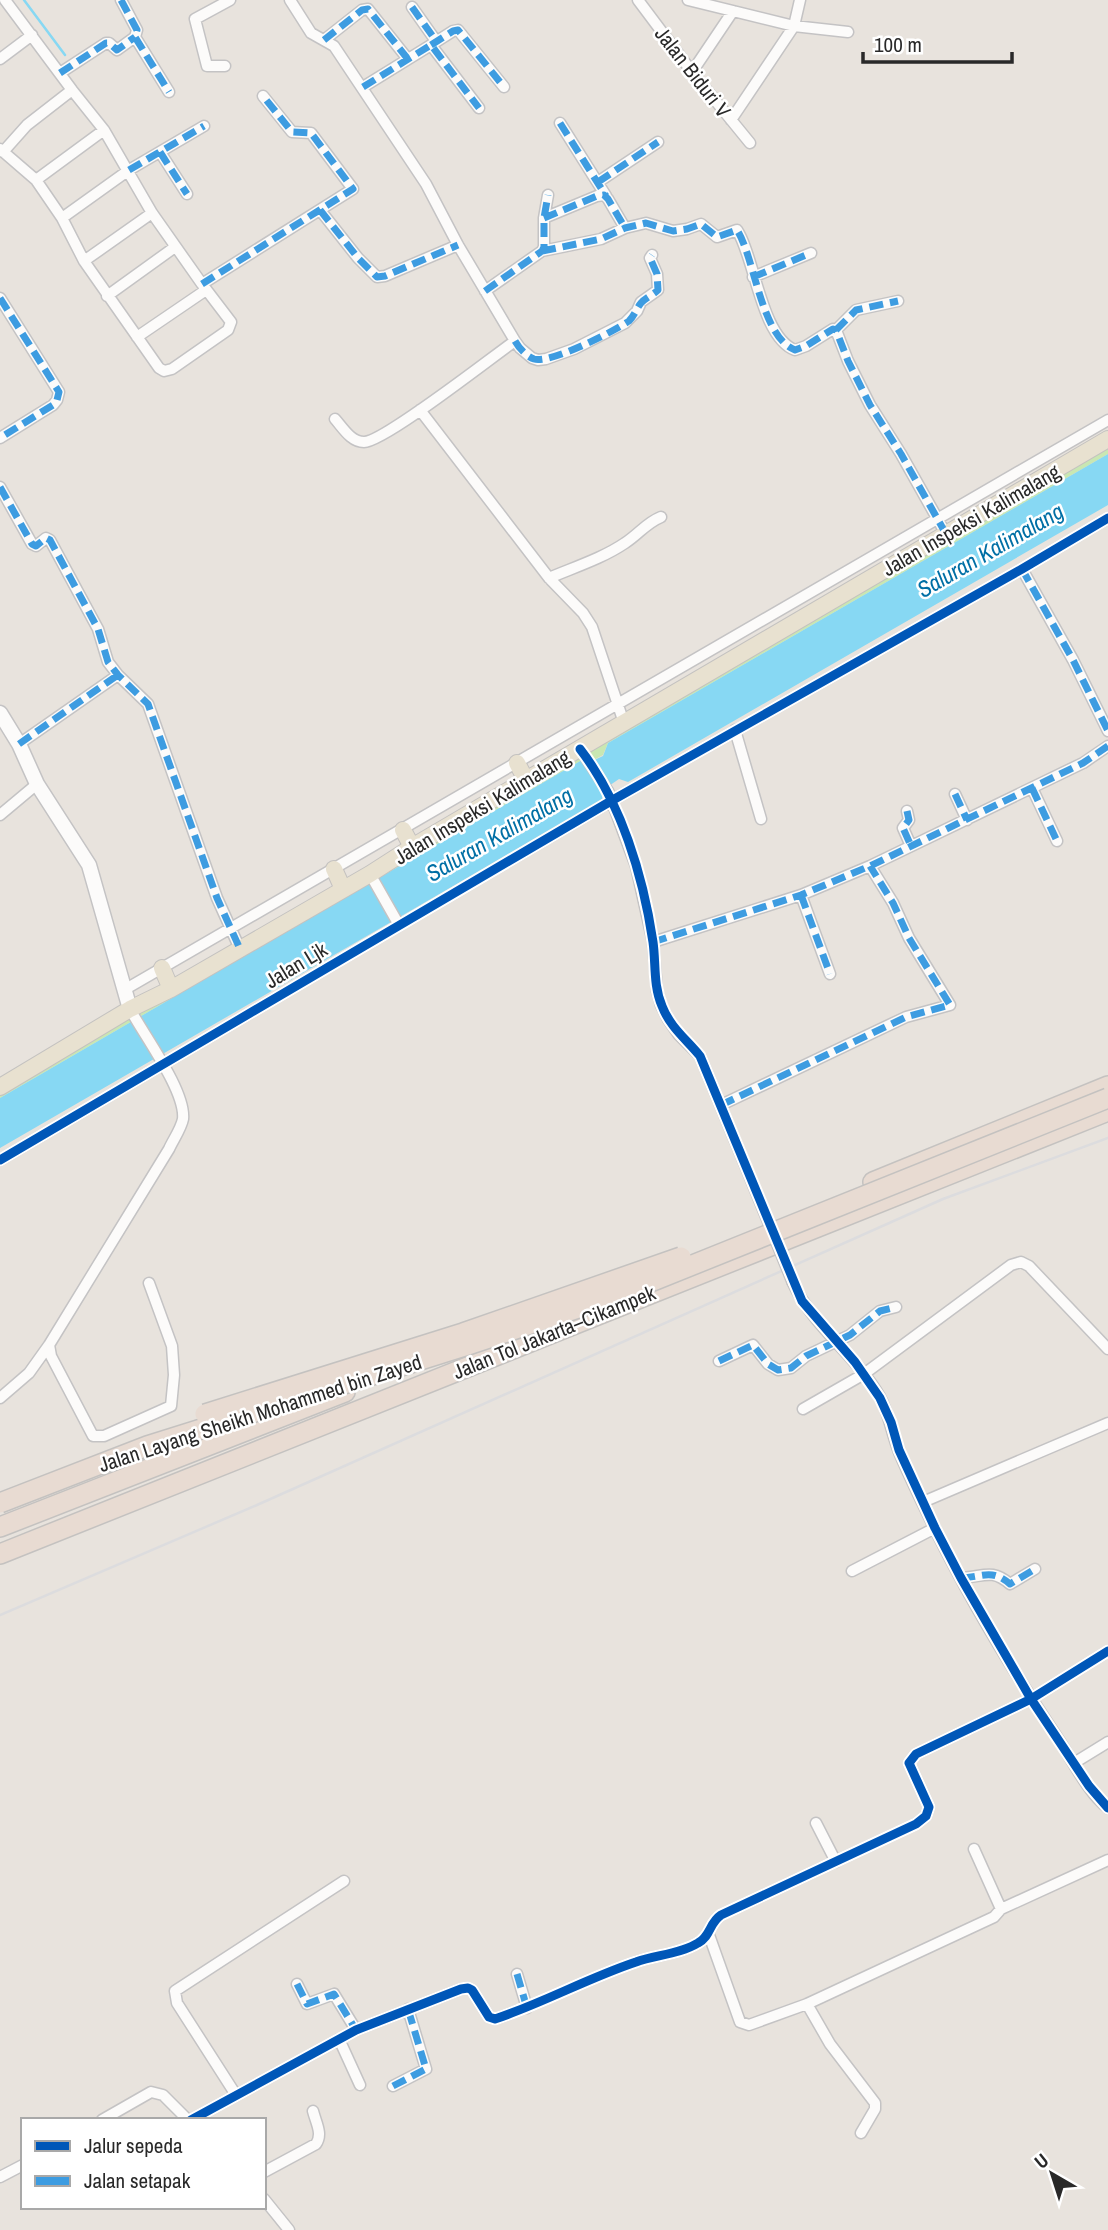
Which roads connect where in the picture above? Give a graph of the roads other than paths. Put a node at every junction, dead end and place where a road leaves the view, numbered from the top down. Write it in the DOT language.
graph roads {
  1 [pos="5,0"];
  2 [pos="121,0"];
  3 [pos="230,0"];
  4 [pos="638,0"];
  5 [pos="688,0"];
  6 [pos="800,0"];
  7 [pos="294,1"];
  8 [pos="412,7"];
  9 [pos="733,11"];
  10 [pos="794,26"];
  11 [pos="848,32"];
  12 [pos="32,35"];
  13 [pos="135,37"];
  14 [pos="324,40"];
  15 [pos="433,43"];
  16 [pos="407,58"];
  17 [pos="0,59"];
  18 [pos="225,66"];
  19 [pos="692,72"];
  20 [pos="60,74"];
  21 [pos="362,87"];
  22 [pos="504,87"];
  23 [pos="72,90"];
  24 [pos="169,92"];
  25 [pos="263,96"];
  26 [pos="479,108"];
  27 [pos="731,120"];
  28 [pos="560,123"];
  29 [pos="204,126"];
  30 [pos="104,130"];
  31 [pos="658,142"];
  32 [pos="750,143"];
  33 [pos="1,150"];
  34 [pos="160,152"];
  35 [pos="129,170"];
  36 [pos="36,180"];
  37 [pos="598,182"];
  38 [pos="187,194"];
  39 [pos="548,195"];
  40 [pos="606,197"];
  41 [pos="320,210"];
  42 [pos="152,213"];
  43 [pos="62,218"];
  44 [pos="544,218"];
  45 [pos="625,228"];
  46 [pos="458,244"];
  47 [pos="175,247"];
  48 [pos="542,251"];
  49 [pos="811,253"];
  50 [pos="652,255"];
  51 [pos="83,261"];
  52 [pos="753,277"];
  53 [pos="204,287"];
  54 [pos="485,291"];
  55 [pos="107,296"];
  56 [pos="0,298"];
  57 [pos="898,301"];
  58 [pos="836,330"];
  59 [pos="137,337"];
  60 [pos="514,341"];
  61 [pos="420,410"];
  62 [pos="335,419"];
  63 [pos="1108,419"];
  64 [pos="0,438"];
  65 [pos="1108,439"];
  66 [pos="0,487"];
  67 [pos="661,517"];
  68 [pos="1108,517"];
  69 [pos="938,520"];
  70 [pos="946,534"];
  71 [pos="1022,569"];
  72 [pos="549,578"];
  73 [pos="118,675"];
  74 [pos="618,705"];
  75 [pos="0,713"];
  76 [pos="624,723"];
  77 [pos="735,730"];
  78 [pos="1108,731"];
  79 [pos="19,744"];
  80 [pos="1108,746"];
  81 [pos="580,749"];
  82 [pos="517,763"];
  83 [pos="526,780"];
  84 [pos="37,784"];
  85 [pos="1032,788"];
  86 [pos="955,794"];
  87 [pos="610,796"];
  88 [pos="907,811"];
  89 [pos="0,815"];
  90 [pos="761,819"];
  91 [pos="967,820"];
  92 [pos="403,830"];
  93 [pos="1057,841"];
  94 [pos="911,846"];
  95 [pos="412,847"];
  96 [pos="870,866"];
  97 [pos="334,869"];
  98 [pos="372,876"];
  99 [pos="343,889"];
  100 [pos="801,895"];
  101 [pos="398,923"];
  102 [pos="231,928"];
  103 [pos="653,942"];
  104 [pos="240,949"];
  105 [pos="162,968"];
  106 [pos="830,974"];
  107 [pos="171,989"];
  108 [pos="124,990"];
  109 [pos="132,1013"];
  110 [pos="161,1060"];
  111 [pos="1108,1086"];
  112 [pos="0,1087"];
  113 [pos="1108,1098"];
  114 [pos="721,1105"];
  115 [pos="1108,1111"];
  116 [pos="0,1160"];
  117 [pos="149,1283"];
  118 [pos="896,1307"];
  119 [pos="835,1342"];
  120 [pos="48,1345"];
  121 [pos="1108,1349"];
  122 [pos="719,1361"];
  123 [pos="864,1374"];
  124 [pos="0,1398"];
  125 [pos="803,1409"];
  126 [pos="1108,1423"];
  127 [pos="0,1489"];
  128 [pos="923,1502"];
  129 [pos="0,1503"];
  130 [pos="0,1527"];
  131 [pos="935,1528"];
  132 [pos="0,1554"];
  133 [pos="1035,1569"];
  134 [pos="852,1572"];
  135 [pos="961,1578"];
  136 [pos="1108,1651"];
  137 [pos="1031,1699"];
  138 [pos="1108,1742"];
  139 [pos="1074,1763"];
  140 [pos="1108,1808"];
  141 [pos="816,1822"];
  142 [pos="974,1849"];
  143 [pos="1108,1860"];
  144 [pos="836,1862"];
  145 [pos="344,1881"];
  146 [pos="1001,1909"];
  147 [pos="709,1935"];
  148 [pos="517,1974"];
  149 [pos="297,1984"];
  150 [pos="807,2004"];
  151 [pos="527,2008"];
  152 [pos="408,2009"];
  153 [pos="356,2030"];
  154 [pos="339,2039"];
  155 [pos="360,2085"];
  156 [pos="394,2086"];
  157 [pos="236,2095"];
  158 [pos="313,2112"];
  159 [pos="106,2118"];
  160 [pos="187,2118"];
  161 [pos="193,2118"];
  162 [pos="862,2133"];
  163 [pos="21,2166"];
  164 [pos="266,2171"];
  165 [pos="0,2177"];
  166 [pos="266,2201"];
  167 [pos="289,2230"];
  1 -- 12 [label="street"];
  2 -- 13 [label="street"];
  3 -- 18 [label="street"];
  4 -- 19 [label="street, Jalan Biduri V"];
  5 -- 9 [label="street"];
  6 -- 10 [label="street"];
  7 -- 14 [label="street"];
  8 -- 15 [label="street"];
  9 -- 10 [label="street"];
  9 -- 19 [label="street"];
  10 -- 11 [label="street"];
  10 -- 27 [label="street"];
  12 -- 17 [label="street"];
  12 -- 20 [label="street"];
  13 -- 20 [label="street"];
  13 -- 24 [label="street"];
  14 -- 16 [label="street"];
  14 -- 21 [label="street"];
  15 -- 16 [label="street"];
  15 -- 22 [label="street"];
  15 -- 26 [label="street"];
  16 -- 21 [label="street"];
  19 -- 27 [label="street, Jalan Biduri V"];
  20 -- 23 [label="street"];
  21 -- 46 [label="street"];
  23 -- 30 [label="street"];
  23 -- 33 [label="street"];
  25 -- 41 [label="street"];
  27 -- 32 [label="street, Jalan Biduri V"];
  28 -- 37 [label="street"];
  29 -- 34 [label="street"];
  30 -- 35 [label="street"];
  30 -- 36 [label="street"];
  31 -- 37 [label="street"];
  33 -- 36 [label="street"];
  34 -- 35 [label="street"];
  34 -- 38 [label="street"];
  35 -- 42 [label="street"];
  35 -- 43 [label="street"];
  36 -- 43 [label="street"];
  37 -- 40 [label="street"];
  39 -- 44 [label="street"];
  40 -- 44 [label="street"];
  40 -- 45 [label="street"];
  41 -- 46 [label="street"];
  41 -- 53 [label="street"];
  42 -- 47 [label="street"];
  42 -- 51 [label="street"];
  43 -- 51 [label="street"];
  44 -- 48 [label="street"];
  45 -- 48 [label="street"];
  45 -- 52 [label="street"];
  46 -- 54 [label="street"];
  47 -- 53 [label="street"];
  47 -- 55 [label="street"];
  48 -- 54 [label="street"];
  49 -- 52 [label="street"];
  50 -- 60 [label="street"];
  51 -- 55 [label="street"];
  52 -- 58 [label="street"];
  53 -- 59 [label="street"];
  53 -- 59 [label="street"];
  54 -- 60 [label="street"];
  55 -- 59 [label="street"];
  56 -- 64 [label="street"];
  57 -- 58 [label="street"];
  58 -- 69 [label="street"];
  60 -- 61 [label="street"];
  61 -- 62 [label="street"];
  61 -- 72 [label="street"];
  63 -- 69 [label="street, Jalan Inspeksi Kalimalang"];
  65 -- 70 [label="main road, Jalan Inspeksi Kalimalang"];
  66 -- 73 [label="street"];
  67 -- 72 [label="street"];
  68 -- 71 [label="street, Jalan Ljk"];
  69 -- 70 [label="street"];
  69 -- 74 [label="street, Jalan Inspeksi Kalimalang"];
  70 -- 76 [label="main road, Jalan Inspeksi Kalimalang"];
  71 -- 77 [label="street, Jalan Ljk"];
  71 -- 78 [label="street"];
  72 -- 74 [label="street"];
  73 -- 79 [label="street"];
  73 -- 102 [label="street"];
  74 -- 76 [label="street"];
  74 -- 82 [label="street, Jalan Inspeksi Kalimalang"];
  75 -- 79 [label="street"];
  76 -- 81 [label="main road, Jalan Inspeksi Kalimalang"];
  77 -- 87 [label="street, Jalan Ljk"];
  77 -- 90 [label="street"];
  79 -- 84 [label="street"];
  80 -- 85 [label="street"];
  81 -- 83 [label="main road, Jalan Inspeksi Kalimalang"];
  81 -- 87 [label="street"];
  82 -- 83 [label="main road"];
  82 -- 92 [label="street, Jalan Inspeksi Kalimalang"];
  83 -- 95 [label="main road, Jalan Inspeksi Kalimalang"];
  84 -- 89 [label="street"];
  84 -- 108 [label="street"];
  85 -- 91 [label="street"];
  85 -- 93 [label="street"];
  86 -- 91 [label="street"];
  87 -- 101 [label="street, Jalan Ljk"];
  87 -- 103 [label="street"];
  88 -- 94 [label="street"];
  91 -- 94 [label="street"];
  92 -- 95 [label="main road"];
  92 -- 97 [label="street, Jalan Inspeksi Kalimalang"];
  94 -- 96 [label="street"];
  95 -- 98 [label="main road, Jalan Inspeksi Kalimalang"];
  96 -- 100 [label="street"];
  96 -- 114 [label="street"];
  97 -- 99 [label="main road"];
  97 -- 102 [label="street, Jalan Inspeksi Kalimalang"];
  98 -- 99 [label="main road, Jalan Inspeksi Kalimalang"];
  98 -- 101 [label="street"];
  99 -- 104 [label="main road, Jalan Inspeksi Kalimalang"];
  100 -- 103 [label="street"];
  100 -- 106 [label="street"];
  101 -- 110 [label="street, Jalan Ljk"];
  102 -- 104 [label="street"];
  102 -- 105 [label="street, Jalan Inspeksi Kalimalang"];
  103 -- 114 [label="street"];
  104 -- 107 [label="main road, Jalan Inspeksi Kalimalang"];
  105 -- 107 [label="main road"];
  105 -- 108 [label="street, Jalan Inspeksi Kalimalang"];
  107 -- 109 [label="main road, Jalan Inspeksi Kalimalang"];
  108 -- 109 [label="street"];
  109 -- 110 [label="street"];
  109 -- 112 [label="main road, Jalan Inspeksi Kalimalang"];
  110 -- 116 [label="street, Jalan Ljk"];
  110 -- 120 [label="street"];
  111 -- 127 [label="highway, Jalan Layang Sheikh Mohammed bin Zayed, bridge"];
  111 -- 130 [label="highway, Jalan Tol Jakarta–Cikampek"];
  113 -- 129 [label="highway, Jalan Layang Sheikh Mohammed bin Zayed, bridge"];
  114 -- 119 [label="street, bridge"];
  115 -- 132 [label="highway, Jalan Tol Jakarta–Cikampek"];
  117 -- 120 [label="street"];
  118 -- 119 [label="street"];
  119 -- 122 [label="street"];
  119 -- 123 [label="street"];
  120 -- 124 [label="street"];
  121 -- 123 [label="street"];
  123 -- 125 [label="street"];
  123 -- 128 [label="street"];
  126 -- 128 [label="street"];
  128 -- 131 [label="street"];
  131 -- 134 [label="street"];
  131 -- 135 [label="street"];
  133 -- 135 [label="street"];
  135 -- 137 [label="street"];
  136 -- 137 [label="street"];
  137 -- 139 [label="street"];
  137 -- 144 [label="street"];
  138 -- 139 [label="street"];
  139 -- 140 [label="street"];
  141 -- 144 [label="street"];
  142 -- 146 [label="street"];
  143 -- 146 [label="street"];
  144 -- 147 [label="street"];
  145 -- 157 [label="street"];
  146 -- 150 [label="street"];
  147 -- 150 [label="street"];
  147 -- 151 [label="street"];
  148 -- 151 [label="street"];
  149 -- 153 [label="street"];
  150 -- 162 [label="street"];
  151 -- 152 [label="street"];
  152 -- 153 [label="street"];
  152 -- 156 [label="street"];
  153 -- 154 [label="street"];
  154 -- 155 [label="street"];
  154 -- 157 [label="street"];
  157 -- 161 [label="street"];
  158 -- 164 [label="street"];
  159 -- 160 [label="street"];
  163 -- 165 [label="street"];
  166 -- 167 [label="street"];
}
